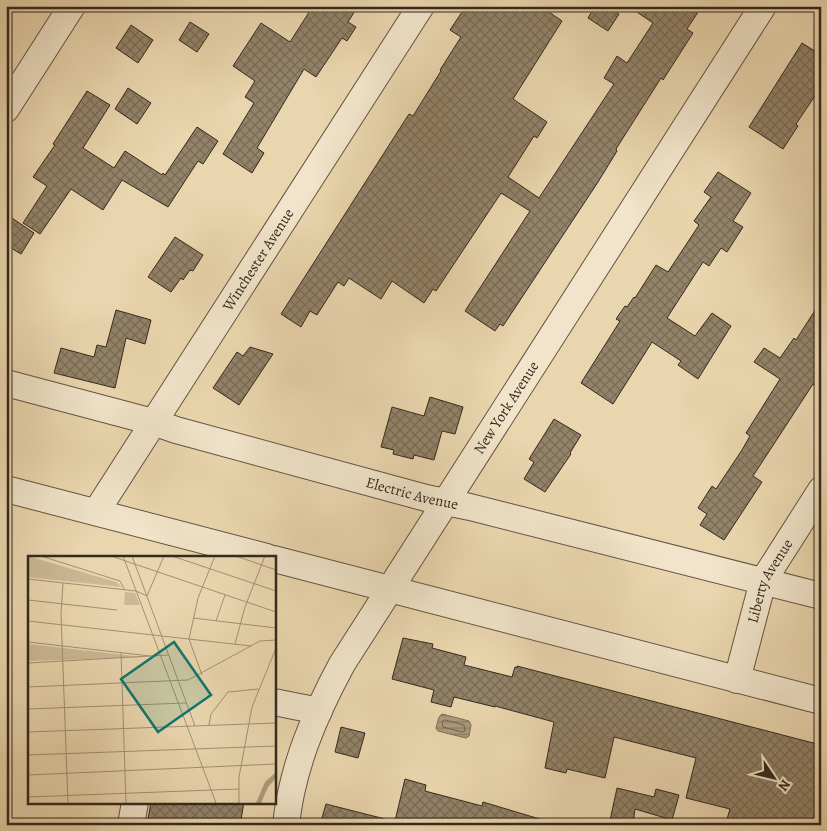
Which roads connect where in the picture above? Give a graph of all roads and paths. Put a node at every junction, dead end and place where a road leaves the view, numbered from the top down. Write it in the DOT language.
graph roads {
  1 [pos="72,6"];
  2 [pos="420,6"];
  3 [pos="763,6"];
  4 [pos="6,109"];
  5 [pos="6,383"];
  6 [pos="153,422"];
  7 [pos="6,489"];
  8 [pos="821,490"];
  9 [pos="445,501"];
  10 [pos="96,512"];
  11 [pos="821,517"];
  12 [pos="263,556"];
  13 [pos="275,559"];
  14 [pos="763,581"];
  15 [pos="389,589"];
  16 [pos="821,596"];
  17 [pos="737,680"];
  18 [pos="821,701"];
  19 [pos="275,702"];
  20 [pos="318,711"];
  21 [pos="135,804"];
  22 [pos="131,825"];
  23 [pos="286,825"];
  1 -- 4 [label="street"];
  2 -- 6 [label="street, Winchester Avenue"];
  3 -- 9 [label="street, New York Avenue"];
  5 -- 6 [label="street, Electric Avenue"];
  6 -- 9 [label="street, Electric Avenue"];
  6 -- 10 [label="street, Winchester Avenue"];
  7 -- 10 [label="street"];
  8 -- 14 [label="street, Liberty Avenue"];
  9 -- 14 [label="street, Electric Avenue"];
  9 -- 15 [label="street, New York Avenue"];
  10 -- 12 [label="street"];
  11 -- 14 [label="street"];
  13 -- 15 [label="street"];
  14 -- 16 [label="street, Electric Avenue"];
  14 -- 17 [label="street, Liberty Avenue"];
  15 -- 17 [label="street"];
  15 -- 20 [label="street, New York Avenue"];
  17 -- 18 [label="street"];
  19 -- 20 [label="street"];
  20 -- 23 [label="street, New York Avenue"];
  21 -- 22 [label="street"];
}
